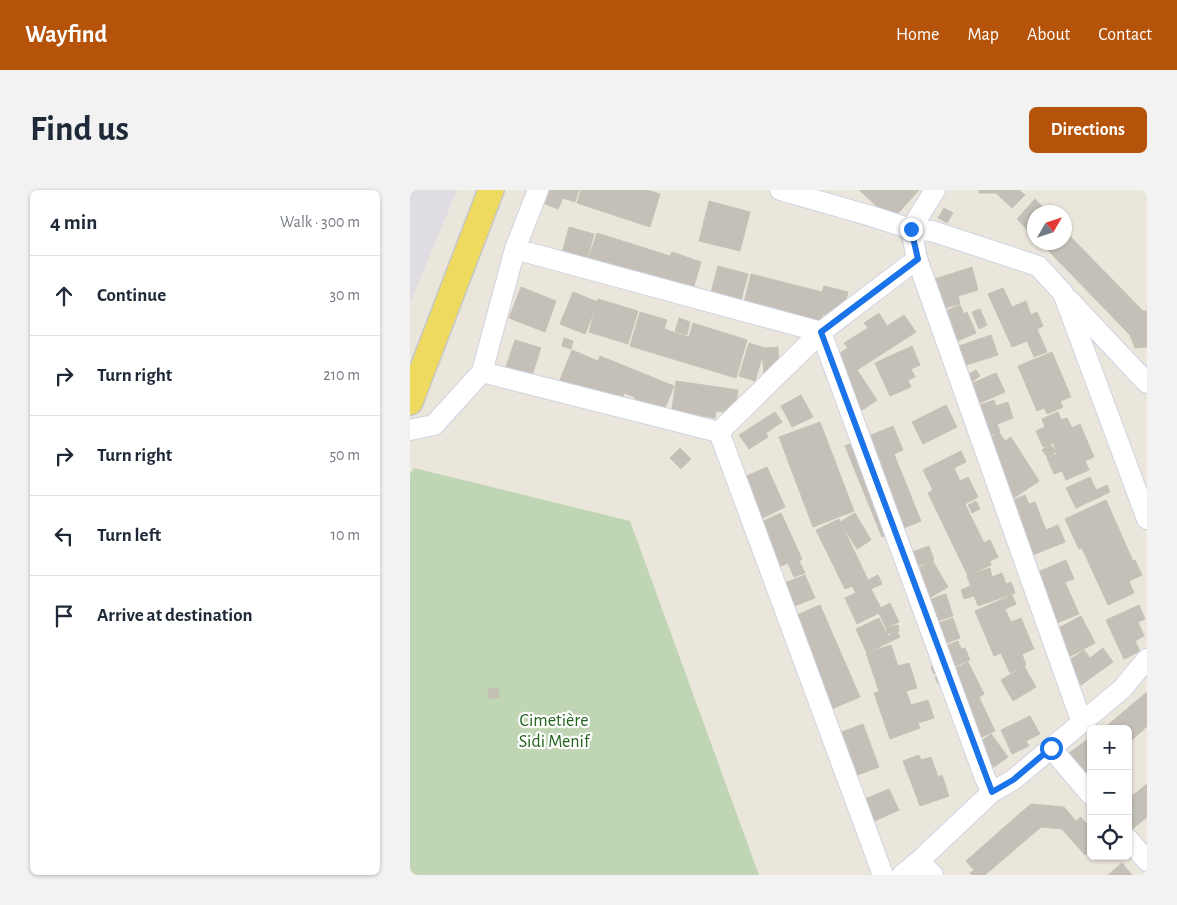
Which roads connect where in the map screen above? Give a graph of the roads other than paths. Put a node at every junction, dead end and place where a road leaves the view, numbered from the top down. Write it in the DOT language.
graph roads {
  1 [pos="491,190"];
  2 [pos="538,190"];
  3 [pos="780,190"];
  4 [pos="935,190"];
  5 [pos="911,229"];
  6 [pos="515,249"];
  7 [pos="918,259"];
  8 [pos="1063,293"];
  9 [pos="821,332"];
  10 [pos="1084,350"];
  11 [pos="1123,357"];
  12 [pos="482,372"];
  13 [pos="1147,383"];
  14 [pos="410,402"];
  15 [pos="410,430"];
  16 [pos="719,432"];
  17 [pos="1147,519"];
  18 [pos="1147,659"];
  19 [pos="1082,723"];
  20 [pos="1051,748"];
  21 [pos="1087,790"];
  22 [pos="992,792"];
  23 [pos="1132,844"];
  24 [pos="919,860"];
  25 [pos="1147,861"];
  26 [pos="883,875"];
  27 [pos="902,875"];
  28 [pos="933,875"];
  1 -- 14 [label="main road"];
  2 -- 6 [label="street"];
  3 -- 5 [label="street"];
  4 -- 5 [label="street"];
  5 -- 7 [label="street"];
  5 -- 8 [label="street"];
  6 -- 9 [label="street"];
  6 -- 12 [label="street"];
  7 -- 9 [label="street"];
  7 -- 19 [label="street"];
  8 -- 10 [label="street"];
  8 -- 11 [label="street"];
  9 -- 16 [label="street"];
  9 -- 22 [label="street"];
  10 -- 11 [label="street"];
  10 -- 17 [label="street"];
  11 -- 13 [label="street"];
  12 -- 15 [label="street"];
  12 -- 16 [label="street"];
  16 -- 26 [label="street"];
  18 -- 19 [label="street"];
  19 -- 20 [label="street"];
  20 -- 21 [label="street"];
  20 -- 22 [label="street"];
  22 -- 24 [label="street"];
  23 -- 25 [label="street"];
  24 -- 27 [label="street"];
  24 -- 28 [label="street"];
}
